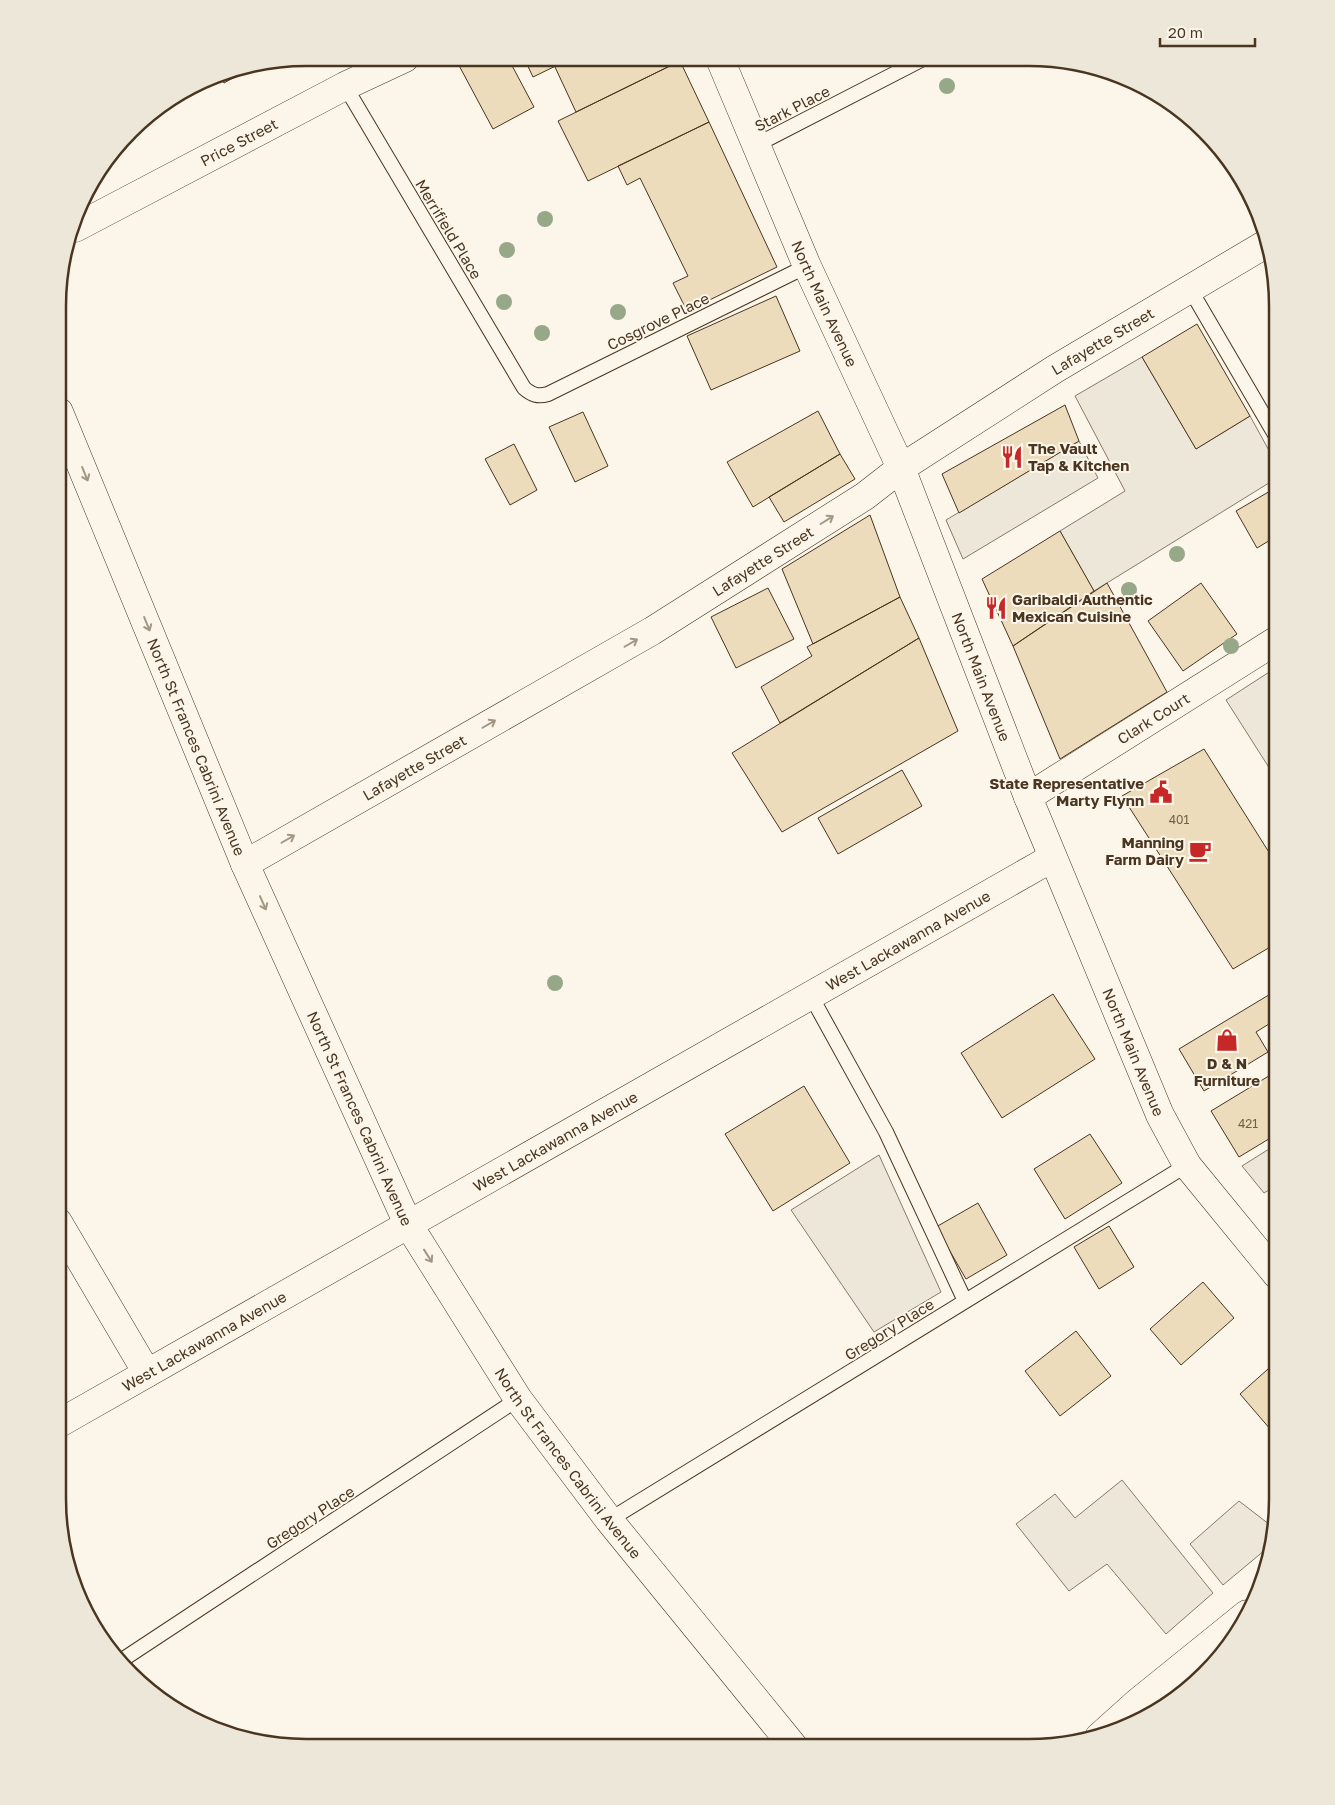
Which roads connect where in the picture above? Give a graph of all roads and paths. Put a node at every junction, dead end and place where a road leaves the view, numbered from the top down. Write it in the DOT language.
graph roads {
  1 [pos="388,66"];
  2 [pos="723,66"];
  3 [pos="909,66"];
  4 [pos="345,86"];
  5 [pos="756,145"];
  6 [pos="81,225"];
  7 [pos="1261,247"];
  8 [pos="807,266"];
  9 [pos="1190,290"];
  10 [pos="524,388"];
  11 [pos="1269,424"];
  12 [pos="66,429"];
  13 [pos="901,468"];
  14 [pos="1269,645"];
  15 [pos="1028,797"];
  16 [pos="1052,858"];
  17 [pos="245,864"];
  18 [pos="811,996"];
  19 [pos="1187,1166"];
  20 [pos="408,1224"];
  21 [pos="66,1236"];
  22 [pos="1269,1265"];
  23 [pos="965,1301"];
  24 [pos="147,1373"];
  25 [pos="518,1399"];
  26 [pos="66,1419"];
  27 [pos="609,1520"];
  28 [pos="1232,1626"];
  29 [pos="126,1657"];
  30 [pos="1115,1722"];
  31 [pos="787,1739"];
  1 -- 4 [label="street, Price Street"];
  2 -- 5 [label="street, North Main Avenue"];
  3 -- 5 [label="lane, Stark Place"];
  4 -- 6 [label="street, Price Street"];
  4 -- 10 [label="lane, Merrifield Place"];
  5 -- 8 [label="street, North Main Avenue"];
  7 -- 9 [label="street, Lafayette Street"];
  8 -- 10 [label="lane, Cosgrove Place"];
  8 -- 13 [label="street, North Main Avenue"];
  9 -- 11 [label="lane"];
  9 -- 13 [label="street, Lafayette Street"];
  12 -- 17 [label="street, North St Frances Cabrini Avenue, one-way"];
  13 -- 15 [label="street, North Main Avenue"];
  17 -- 13 [label="street, Lafayette Street, one-way"];
  14 -- 15 [label="street, Clark Court"];
  15 -- 16 [label="street, North Main Avenue"];
  16 -- 18 [label="street, West Lackawanna Avenue"];
  16 -- 19 [label="street, North Main Avenue"];
  17 -- 20 [label="street, North St Frances Cabrini Avenue, one-way"];
  18 -- 20 [label="street, West Lackawanna Avenue"];
  18 -- 23 [label="lane"];
  19 -- 22 [label="street, North Main Avenue"];
  19 -- 23 [label="lane, Gregory Place"];
  20 -- 24 [label="street, West Lackawanna Avenue"];
  20 -- 25 [label="street, North St Frances Cabrini Avenue, one-way"];
  21 -- 24 [label="street"];
  23 -- 27 [label="lane, Gregory Place"];
  24 -- 26 [label="street, West Lackawanna Avenue"];
  25 -- 27 [label="street, North St Frances Cabrini Avenue"];
  25 -- 29 [label="lane, Gregory Place"];
  27 -- 31 [label="street, North St Frances Cabrini Avenue"];
  28 -- 30 [label="street"];
}
